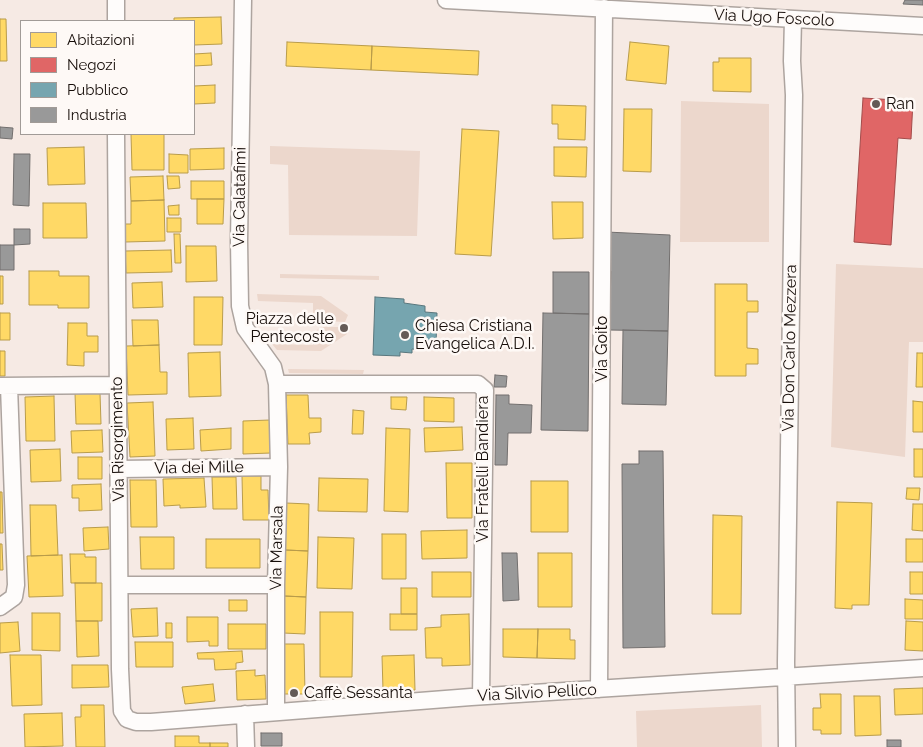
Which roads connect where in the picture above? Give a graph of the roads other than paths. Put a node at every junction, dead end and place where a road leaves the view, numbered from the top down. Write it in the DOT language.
graph roads {
  1 [pos="116,0"];
  2 [pos="243,0"];
  3 [pos="446,0"];
  4 [pos="604,8"];
  5 [pos="793,19"];
  6 [pos="116,20"];
  7 [pos="923,26"];
  8 [pos="116,135"];
  9 [pos="277,384"];
  10 [pos="117,385"];
  11 [pos="5,386"];
  12 [pos="279,467"];
  13 [pos="118,469"];
  14 [pos="120,585"];
  15 [pos="276,585"];
  16 [pos="0,606"];
  17 [pos="923,668"];
  18 [pos="786,677"];
  19 [pos="599,689"];
  20 [pos="481,696"];
  21 [pos="276,712"];
  22 [pos="245,714"];
  23 [pos="150,722"];
  24 [pos="246,747"];
  25 [pos="787,747"];
  1 -- 6 [label="street"];
  2 -- 9 [label="street, Via Calatafimi"];
  3 -- 4 [label="street, Via Ugo Foscolo"];
  4 -- 5 [label="street, Via Ugo Foscolo"];
  4 -- 19 [label="street, Via Goito"];
  5 -- 7 [label="street, Via Ugo Foscolo"];
  5 -- 18 [label="street, Via Don Carlo Mezzera"];
  8 -- 10 [label="street, Via Risorgimento"];
  9 -- 12 [label="street, Via Marsala"];
  9 -- 20 [label="street, Via Fratelli Bandiera"];
  10 -- 11 [label="street"];
  10 -- 13 [label="street, Via Risorgimento"];
  11 -- 16 [label="street"];
  12 -- 13 [label="street, Via dei Mille"];
  12 -- 15 [label="street, Via Marsala"];
  13 -- 14 [label="street, Via Risorgimento"];
  14 -- 15 [label="street"];
  14 -- 23 [label="street, Via Risorgimento"];
  15 -- 21 [label="street, Via Marsala"];
  17 -- 18 [label="street, Via Silvio Pellico"];
  18 -- 19 [label="street, Via Silvio Pellico"];
  18 -- 25 [label="street, Via Don Carlo Mezzera"];
  19 -- 20 [label="street, Via Silvio Pellico"];
  20 -- 21 [label="street, Via Silvio Pellico"];
  21 -- 22 [label="street, Via Silvio Pellico"];
  22 -- 23 [label="street, Via Silvio Pellico"];
  22 -- 24 [label="street"];
}
